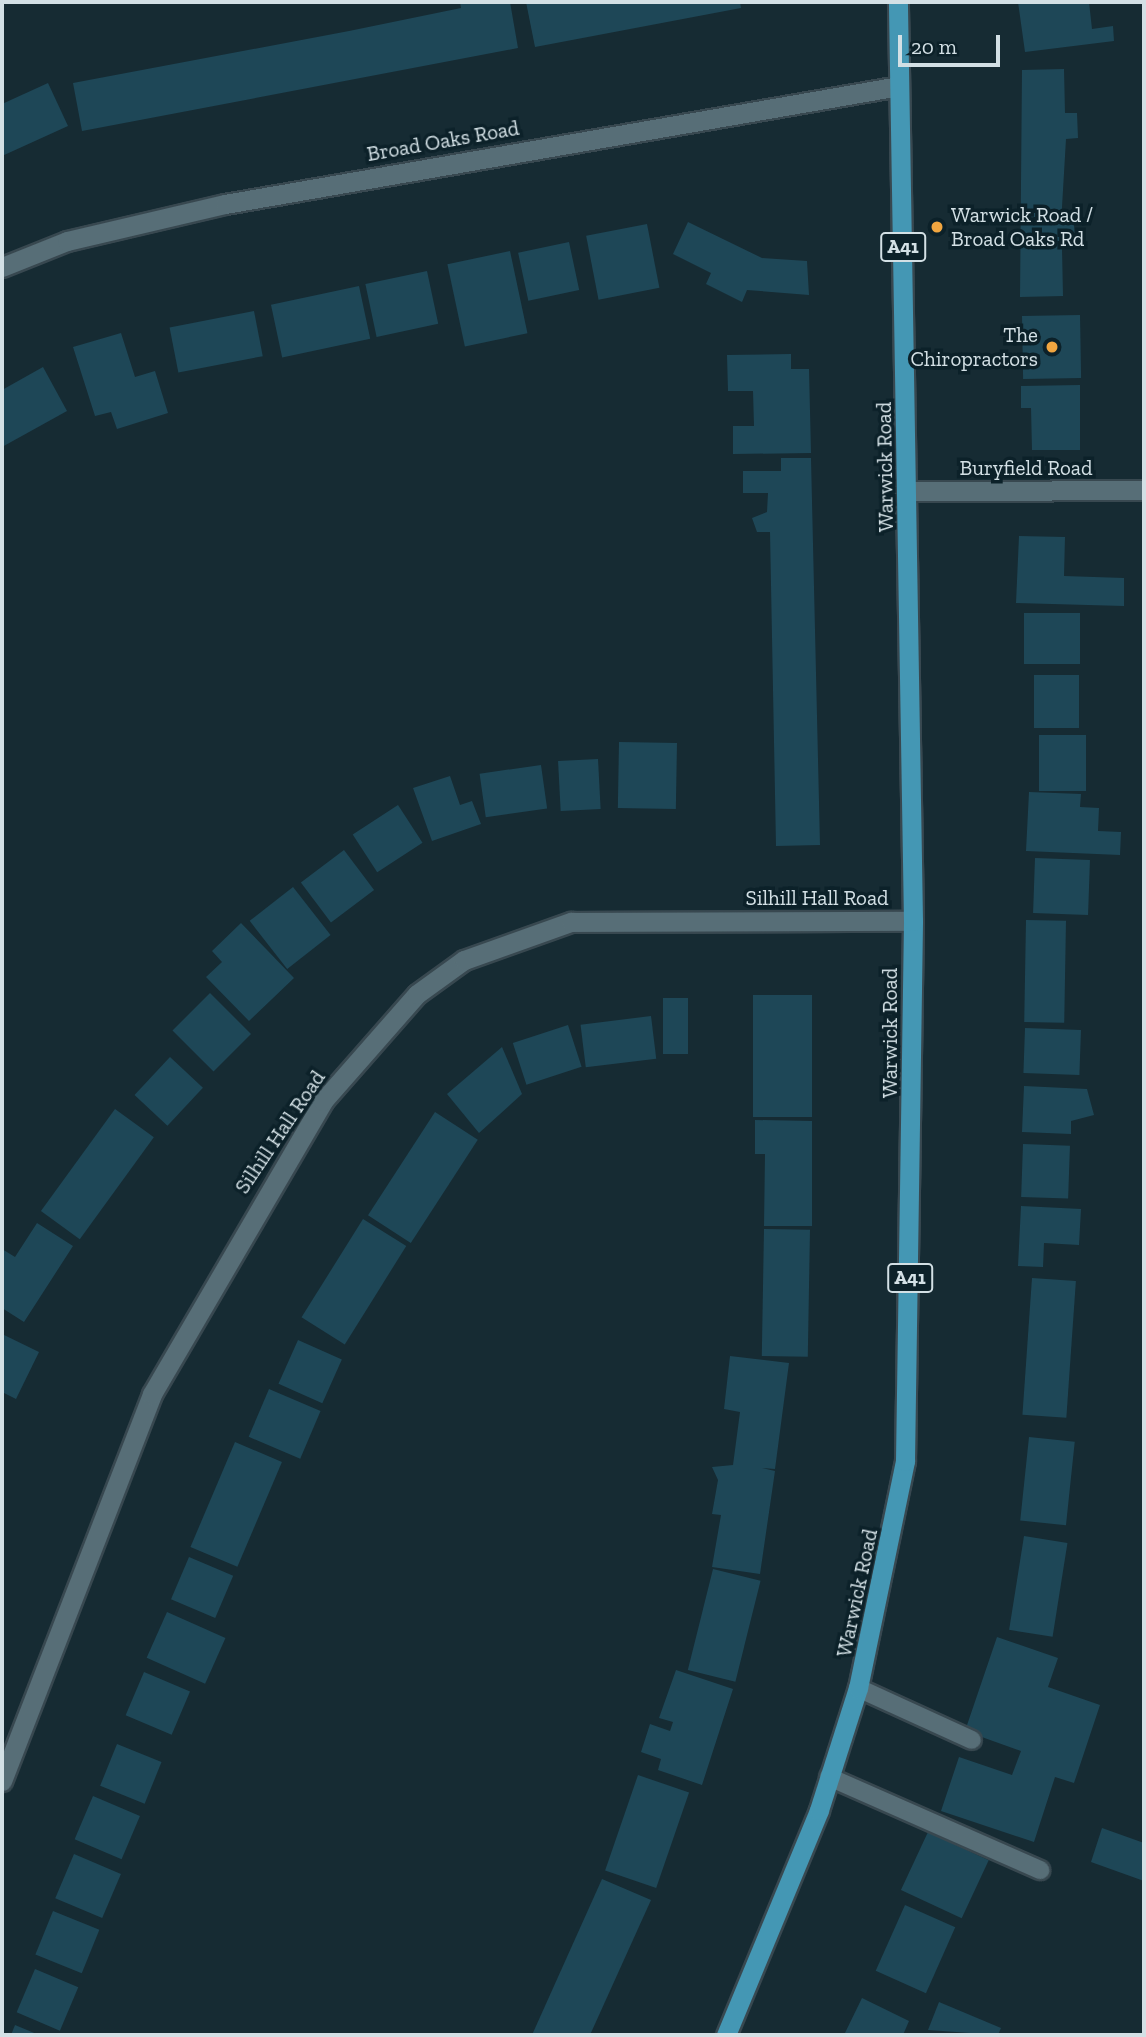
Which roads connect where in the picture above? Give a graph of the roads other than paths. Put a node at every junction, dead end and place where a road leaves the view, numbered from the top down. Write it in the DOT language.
graph roads {
  1 [pos="898,2"];
  2 [pos="899,86"];
  3 [pos="2,267"];
  4 [pos="1144,490"];
  5 [pos="909,491"];
  6 [pos="913,920"];
  7 [pos="858,1688"];
  8 [pos="972,1740"];
  9 [pos="829,1777"];
  10 [pos="2,1781"];
  11 [pos="1040,1870"];
  12 [pos="731,2030"];
  1 -- 2 [label="highway, Warwick Road / A41"];
  2 -- 3 [label="street, Broad Oaks Road"];
  2 -- 5 [label="highway, Warwick Road / A41"];
  4 -- 5 [label="street, Buryfield Road"];
  5 -- 6 [label="highway, Warwick Road / A41"];
  6 -- 7 [label="highway, Warwick Road / A41"];
  6 -- 10 [label="street, Silhill Hall Road"];
  7 -- 8 [label="lane"];
  7 -- 9 [label="highway, Warwick Road / A41"];
  9 -- 11 [label="lane"];
  9 -- 12 [label="highway, Warwick Road / A41"];
}
